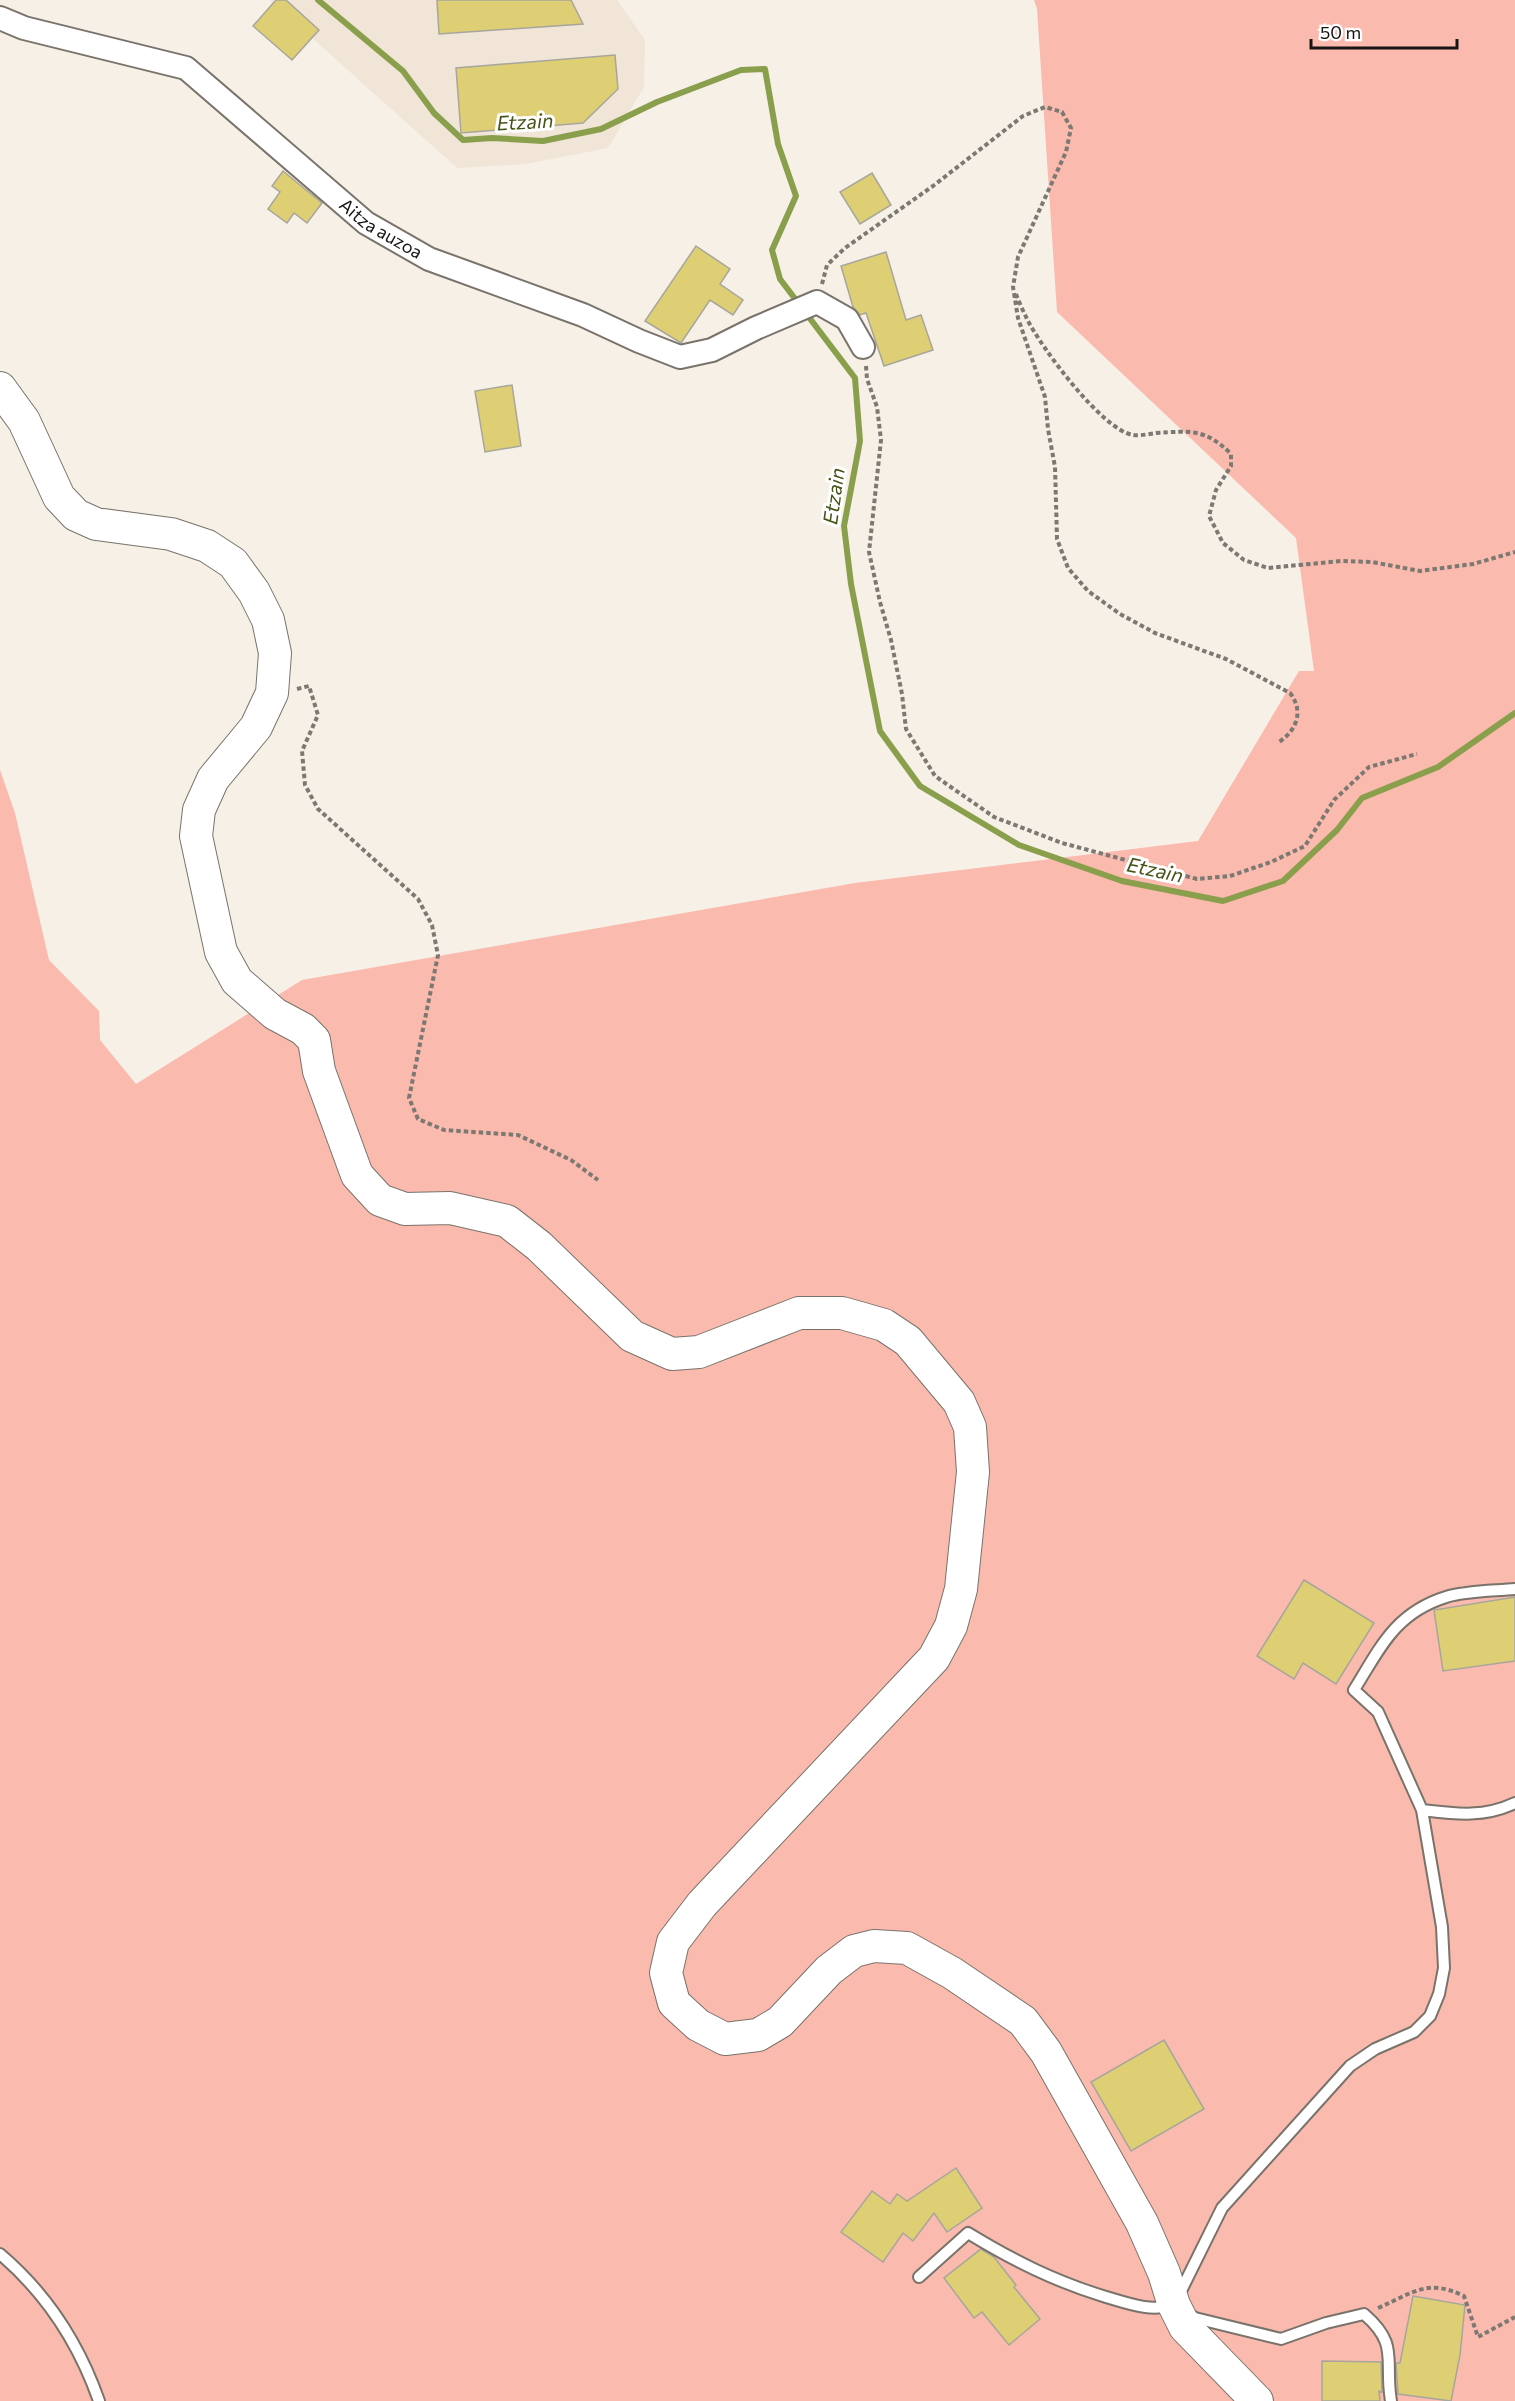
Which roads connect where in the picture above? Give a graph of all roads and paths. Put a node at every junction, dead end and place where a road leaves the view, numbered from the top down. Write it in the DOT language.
graph roads {
  1 [pos="0,18"];
  2 [pos="1013,287"];
  3 [pos="816,303"];
  4 [pos="863,347"];
  5 [pos="0,388"];
  6 [pos="1515,552"];
  7 [pos="272,693"];
  8 [pos="1279,742"];
  9 [pos="1417,754"];
  10 [pos="598,1180"];
  11 [pos="1515,1589"];
  12 [pos="1515,1803"];
  13 [pos="1422,1810"];
  14 [pos="0,2254"];
  15 [pos="919,2277"];
  16 [pos="1174,2306"];
  17 [pos="1364,2314"];
  18 [pos="1515,2317"];
  19 [pos="99,2401"];
  20 [pos="1257,2401"];
  21 [pos="1391,2401"];
  1 -- 3 [label="street, Aitza auzoa"];
  2 -- 3 [label="path"];
  2 -- 6 [label="path"];
  2 -- 8 [label="path"];
  3 -- 4 [label="street"];
  4 -- 9 [label="path"];
  5 -- 7 [label="street"];
  7 -- 10 [label="path"];
  7 -- 16 [label="street"];
  11 -- 13 [label="lane"];
  12 -- 13 [label="lane"];
  13 -- 16 [label="lane"];
  14 -- 19 [label="lane"];
  15 -- 16 [label="lane"];
  16 -- 17 [label="lane"];
  16 -- 20 [label="street"];
  17 -- 18 [label="path"];
  17 -- 21 [label="lane"];
}
